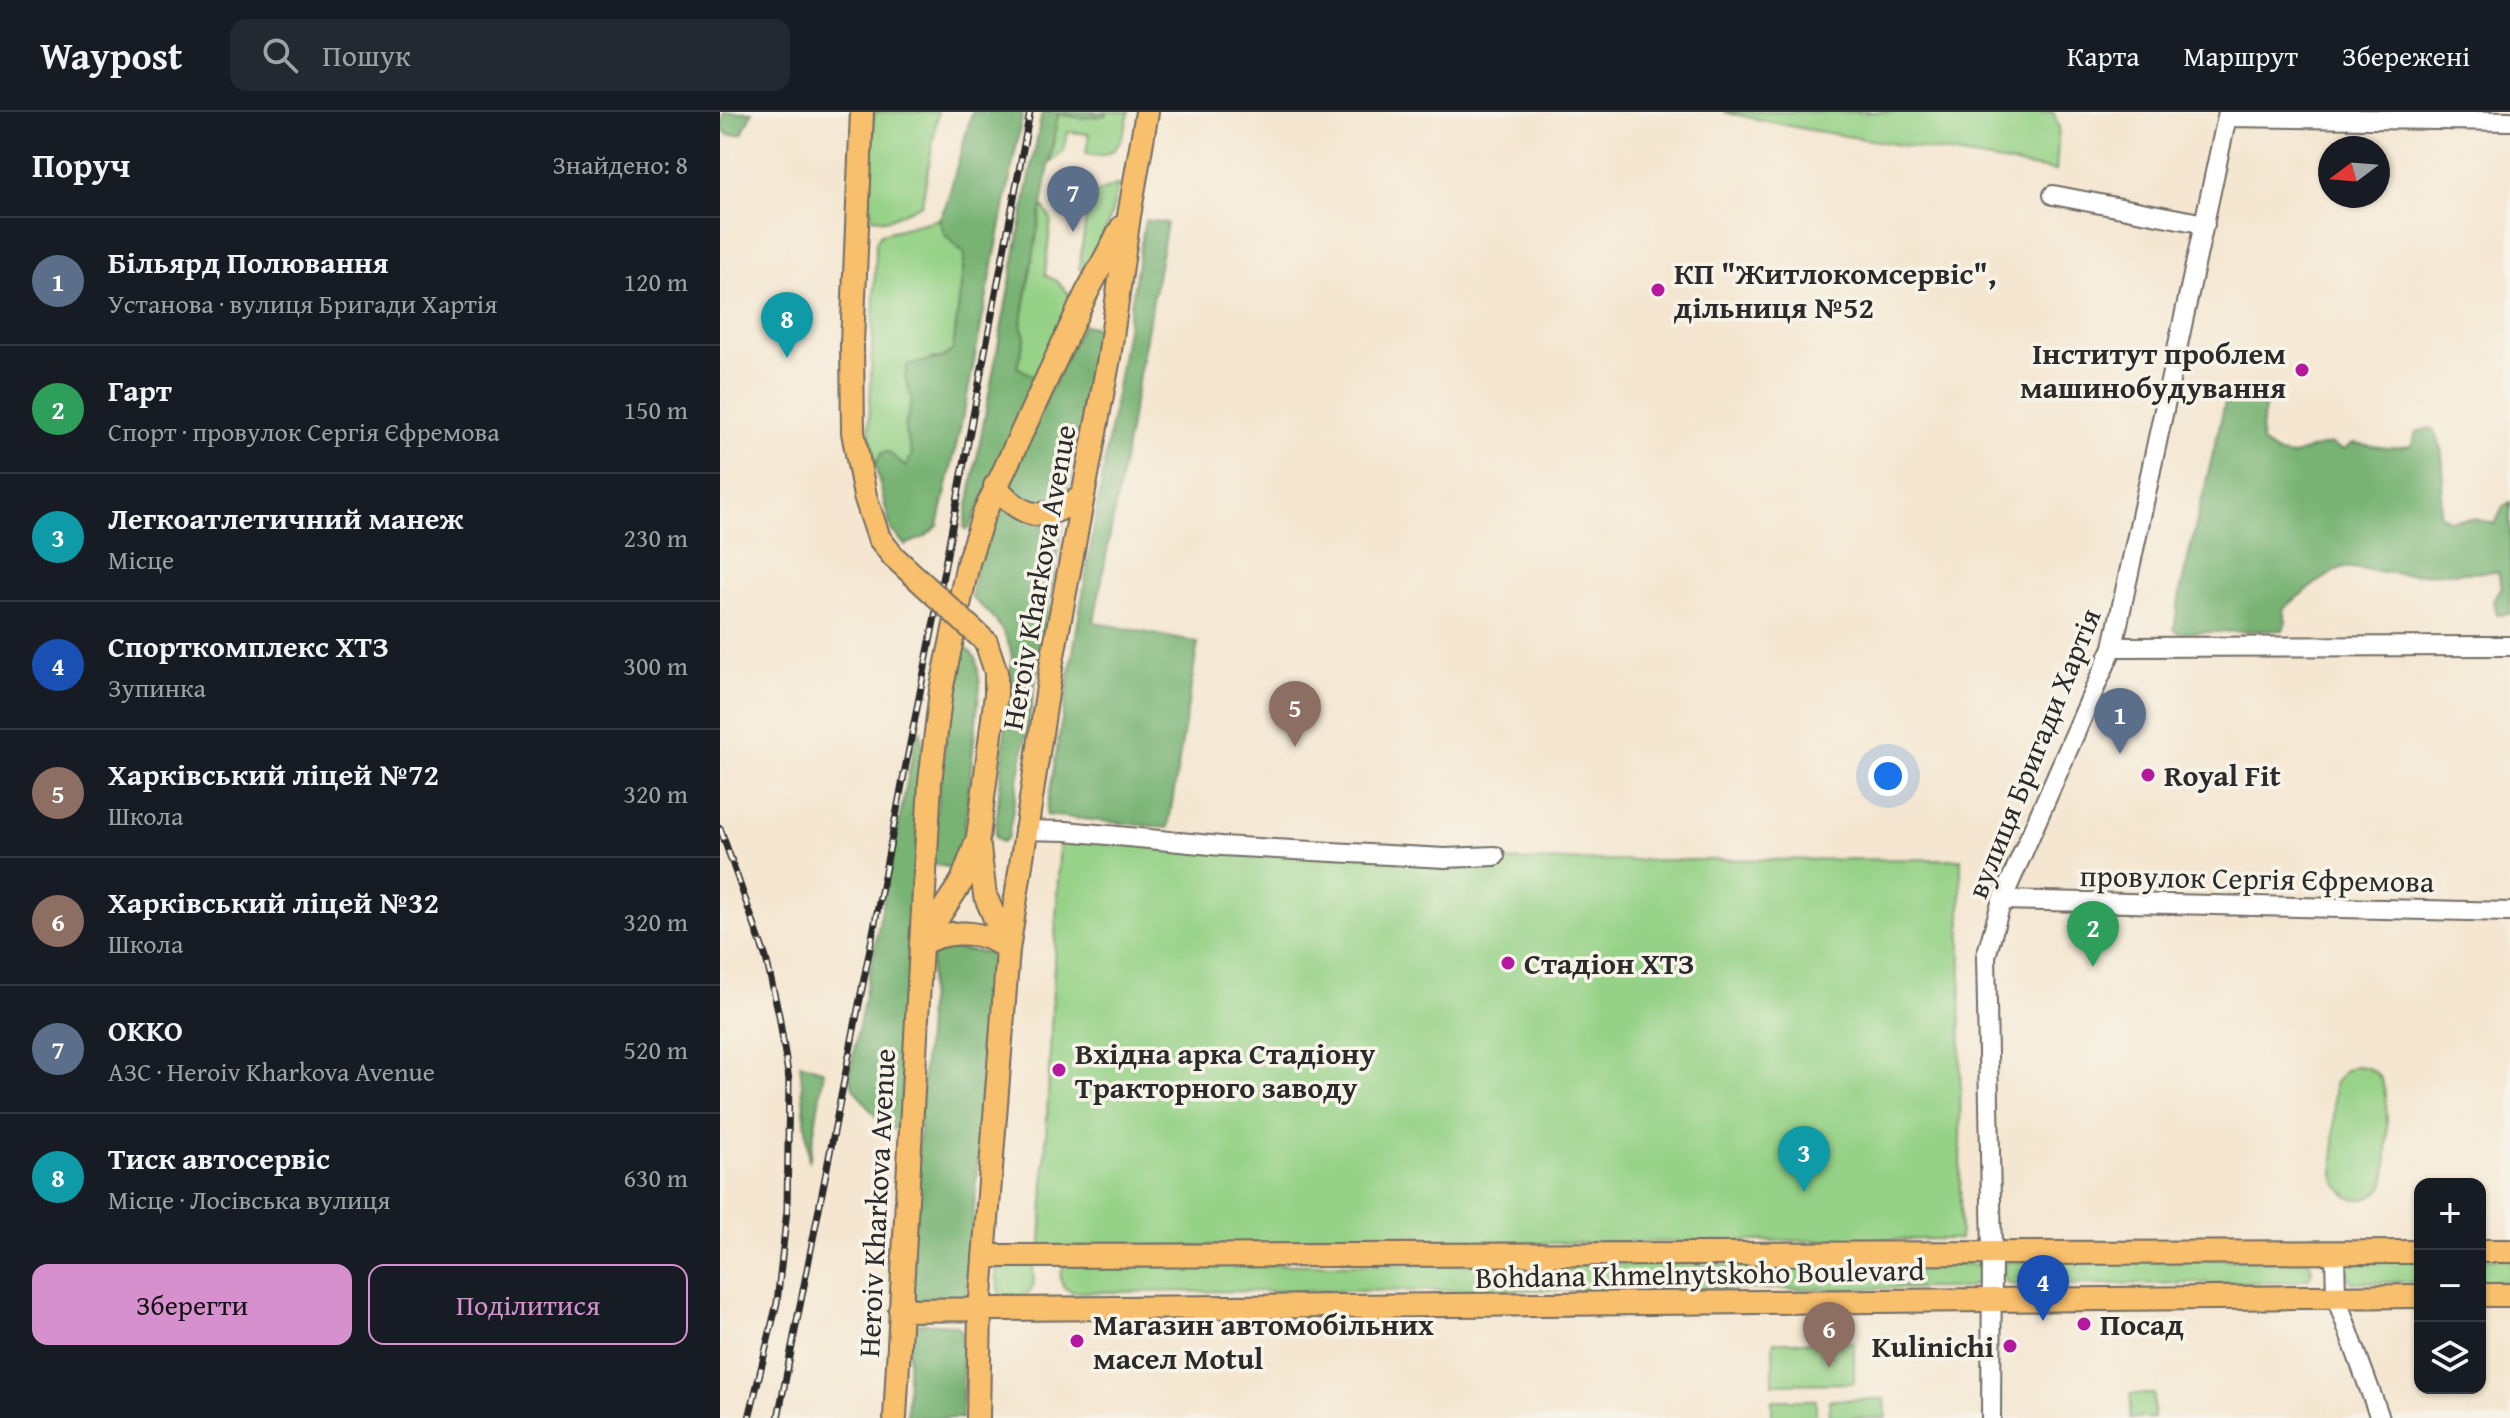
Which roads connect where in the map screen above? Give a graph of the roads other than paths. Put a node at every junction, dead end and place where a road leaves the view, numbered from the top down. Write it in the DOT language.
graph roads {
  1 [pos="862,112"];
  2 [pos="1147,112"];
  3 [pos="2227,114"];
  4 [pos="2510,121"];
  5 [pos="2053,195"];
  6 [pos="1129,216"];
  7 [pos="2205,224"];
  8 [pos="1072,325"];
  9 [pos="1109,358"];
  10 [pos="995,486"];
  11 [pos="1081,497"];
  12 [pos="2510,646"];
  13 [pos="2113,647"];
  14 [pos="1024,830"];
  15 [pos="978,838"];
  16 [pos="1495,856"];
  17 [pos="2002,900"];
  18 [pos="2510,912"];
  19 [pos="921,944"];
  20 [pos="1008,950"];
  21 [pos="1992,1251"];
  22 [pos="2486,1251"];
  23 [pos="2510,1251"];
  24 [pos="2335,1252"];
  25 [pos="2414,1252"];
  26 [pos="984,1256"];
  27 [pos="2486,1295"];
  28 [pos="2510,1295"];
  29 [pos="2414,1296"];
  30 [pos="2336,1297"];
  31 [pos="1992,1300"];
  32 [pos="900,1310"];
  33 [pos="980,1310"];
  34 [pos="895,1418"];
  35 [pos="978,1418"];
  36 [pos="1991,1418"];
  37 [pos="2380,1418"];
  1 -- 15 [label="main road, bridge"];
  2 -- 6 [label="main road, Heroiv Kharkova Avenue"];
  3 -- 4 [label="street"];
  3 -- 7 [label="street, вулиця Бригади Хартія"];
  5 -- 7 [label="street"];
  6 -- 8 [label="main road, Heroiv Kharkova Avenue"];
  6 -- 9 [label="main road, Heroiv Kharkova Avenue"];
  7 -- 13 [label="street, вулиця Бригади Хартія"];
  8 -- 9 [label="main road"];
  8 -- 10 [label="main road, Heroiv Kharkova Avenue"];
  9 -- 11 [label="main road, Heroiv Kharkova Avenue"];
  10 -- 11 [label="main road"];
  10 -- 19 [label="main road, Heroiv Kharkova Avenue"];
  11 -- 14 [label="main road, Heroiv Kharkova Avenue"];
  12 -- 13 [label="street"];
  13 -- 17 [label="street, вулиця Бригади Хартія"];
  14 -- 16 [label="street"];
  14 -- 20 [label="main road, Heroiv Kharkova Avenue"];
  15 -- 19 [label="main road"];
  15 -- 20 [label="main road"];
  17 -- 18 [label="street, провулок Сергія Єфремова"];
  17 -- 21 [label="street, вулиця Бригади Хартія"];
  19 -- 20 [label="main road"];
  19 -- 32 [label="main road, Heroiv Kharkova Avenue"];
  20 -- 26 [label="main road, Heroiv Kharkova Avenue"];
  21 -- 24 [label="main road, Bohdana Khmelnytskoho Boulevard"];
  21 -- 26 [label="main road, Bohdana Khmelnytskoho Boulevard"];
  21 -- 31 [label="street, вулиця Бригади Хартія"];
  22 -- 23 [label="main road"];
  24 -- 25 [label="main road, Bohdana Khmelnytskoho Boulevard"];
  24 -- 30 [label="street"];
  26 -- 33 [label="main road, Heroiv Kharkova Avenue"];
  27 -- 28 [label="main road"];
  29 -- 30 [label="main road, Bohdana Khmelnytskoho Boulevard"];
  30 -- 31 [label="main road, Bohdana Khmelnytskoho Boulevard"];
  30 -- 37 [label="street"];
  31 -- 33 [label="main road, Bohdana Khmelnytskoho Boulevard"];
  31 -- 36 [label="street, вулиця Бригади Хартія"];
  32 -- 33 [label="main road, Bohdana Khmelnytskoho Boulevard"];
  32 -- 34 [label="main road, Heroiv Kharkova Avenue"];
  33 -- 35 [label="main road, Heroiv Kharkova Avenue"];
}
